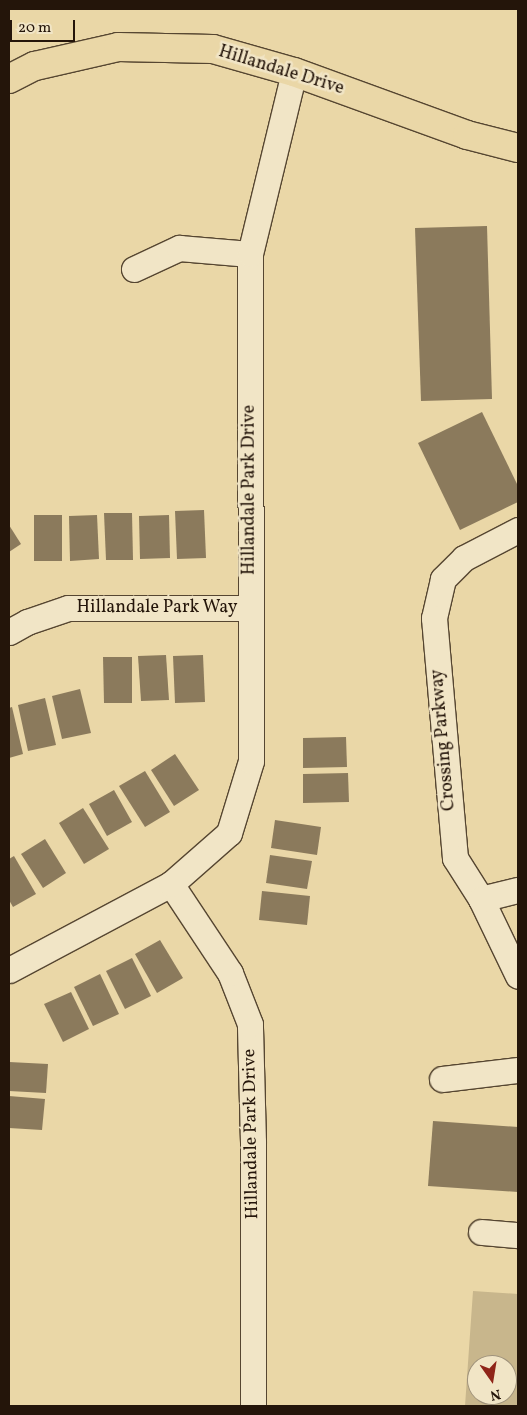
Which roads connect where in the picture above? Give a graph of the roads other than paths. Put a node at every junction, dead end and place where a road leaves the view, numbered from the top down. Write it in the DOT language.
graph roads {
  1 [pos="294,72"];
  2 [pos="9,79"];
  3 [pos="518,148"];
  4 [pos="250,254"];
  5 [pos="134,269"];
  6 [pos="518,530"];
  7 [pos="251,608"];
  8 [pos="9,632"];
  9 [pos="171,884"];
  10 [pos="518,890"];
  11 [pos="480,899"];
  12 [pos="9,970"];
  13 [pos="518,976"];
  14 [pos="518,1070"];
  15 [pos="442,1079"];
  16 [pos="481,1232"];
  17 [pos="518,1236"];
  18 [pos="253,1406"];
  1 -- 2 [label="main road, Hillandale Drive"];
  1 -- 3 [label="main road, Hillandale Drive"];
  1 -- 4 [label="street, Hillandale Park Drive"];
  4 -- 5 [label="street"];
  4 -- 7 [label="street, Hillandale Park Drive"];
  6 -- 11 [label="street, Crossing Parkway"];
  7 -- 8 [label="street, Hillandale Park Way"];
  7 -- 9 [label="street, Hillandale Park Drive"];
  9 -- 12 [label="street, Hillandale Park Drive"];
  9 -- 18 [label="street, Hillandale Park Drive"];
  10 -- 11 [label="street"];
  11 -- 13 [label="street, Crossing Parkway"];
  14 -- 15 [label="street"];
  16 -- 17 [label="street"];
}
